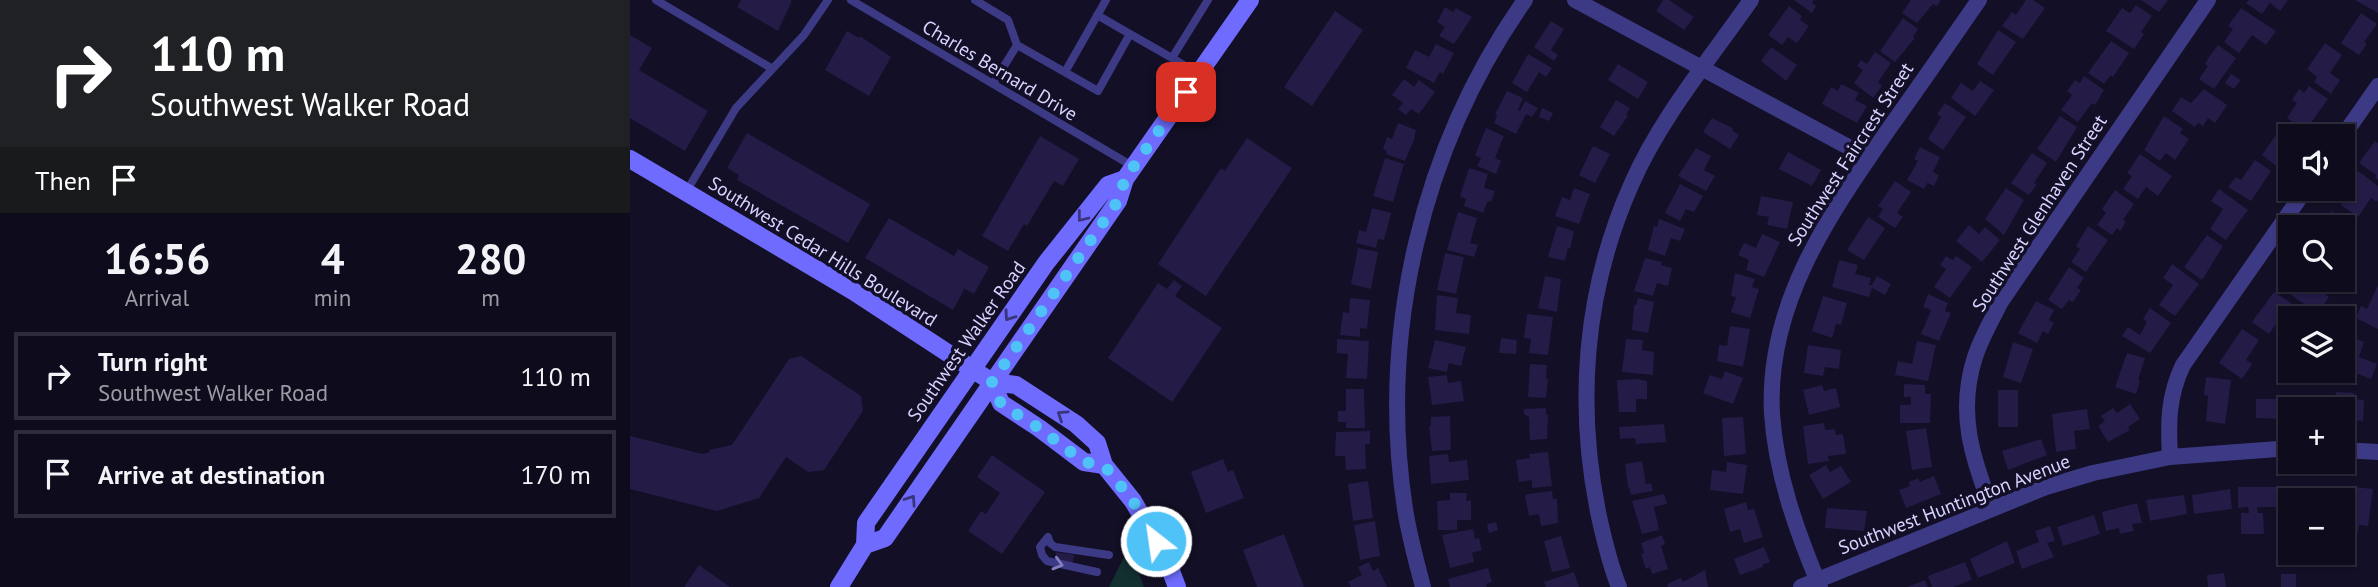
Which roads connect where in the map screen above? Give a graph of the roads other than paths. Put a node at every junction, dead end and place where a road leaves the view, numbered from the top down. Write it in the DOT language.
graph roads {
  1 [pos="656,0"];
  2 [pos="828,0"];
  3 [pos="851,0"];
  4 [pos="975,0"];
  5 [pos="1106,0"];
  6 [pos="1208,0"];
  7 [pos="1250,0"];
  8 [pos="1525,0"];
  9 [pos="1575,0"];
  10 [pos="1751,0"];
  11 [pos="1979,0"];
  12 [pos="2208,0"];
  13 [pos="1097,15"];
  14 [pos="1130,34"];
  15 [pos="1017,45"];
  16 [pos="1172,58"];
  17 [pos="771,68"];
  18 [pos="1703,69"];
  19 [pos="1065,72"];
  20 [pos="1198,74"];
  21 [pos="993,85"];
  22 [pos="2378,86"];
  23 [pos="2351,124"];
  24 [pos="630,159"];
  25 [pos="1868,159"];
  26 [pos="1129,173"];
  27 [pos="686,192"];
  28 [pos="2298,201"];
  29 [pos="972,369"];
  30 [pos="992,382"];
  31 [pos="2278,449"];
  32 [pos="2355,451"];
  33 [pos="2378,452"];
  34 [pos="2170,457"];
  35 [pos="1104,465"];
  36 [pos="1992,509"];
  37 [pos="864,545"];
  38 [pos="1110,555"];
  39 [pos="1097,572"];
  40 [pos="1818,584"];
  41 [pos="839,587"];
  42 [pos="1177,587"];
  43 [pos="1423,587"];
  44 [pos="1619,587"];
  45 [pos="1801,587"];
  1 -- 17 [label="lane"];
  2 -- 17 [label="lane"];
  3 -- 21 [label="lane, Charles Bernard Drive"];
  4 -- 15 [label="lane"];
  5 -- 13 [label="lane"];
  6 -- 16 [label="lane"];
  7 -- 20 [label="main road, Southwest Walker Road"];
  8 -- 43 [label="street"];
  9 -- 18 [label="street"];
  10 -- 18 [label="street"];
  11 -- 25 [label="street, Southwest Faircrest Street"];
  12 -- 36 [label="street, Southwest Glenhaven Street"];
  13 -- 14 [label="lane"];
  13 -- 19 [label="lane"];
  14 -- 16 [label="lane"];
  14 -- 19 [label="lane"];
  15 -- 19 [label="lane"];
  15 -- 21 [label="lane"];
  16 -- 20 [label="lane"];
  17 -- 27 [label="lane"];
  18 -- 25 [label="street"];
  18 -- 44 [label="street"];
  20 -- 26 [label="main road, Southwest Walker Road"];
  21 -- 26 [label="lane, Charles Bernard Drive"];
  22 -- 23 [label="street"];
  24 -- 27 [label="main road, Southwest Cedar Hills Boulevard"];
  25 -- 40 [label="street, Southwest Faircrest Street"];
  26 -- 29 [label="main road, Southwest Walker Road, one-way"];
  26 -- 30 [label="main road, Southwest Walker Road"];
  27 -- 29 [label="main road, Southwest Cedar Hills Boulevard"];
  28 -- 34 [label="street"];
  29 -- 30 [label="main road, Southwest Cedar Hills Boulevard"];
  29 -- 37 [label="main road, Southwest Walker Road"];
  30 -- 35 [label="main road, Southwest Cedar Hills Boulevard"];
  35 -- 30 [label="main road, Southwest Cedar Hills Boulevard, one-way"];
  37 -- 30 [label="main road, Southwest Walker Road, one-way"];
  31 -- 34 [label="street, Southwest Huntington Avenue"];
  32 -- 33 [label="street"];
  34 -- 36 [label="street, Southwest Huntington Avenue"];
  35 -- 42 [label="main road, Southwest Cedar Hills Boulevard"];
  36 -- 40 [label="street, Southwest Huntington Avenue"];
  37 -- 41 [label="main road, Southwest Walker Road"];
  38 -- 39 [label="lane, one-way"];
  40 -- 45 [label="street, Southwest Huntington Avenue"];
}
